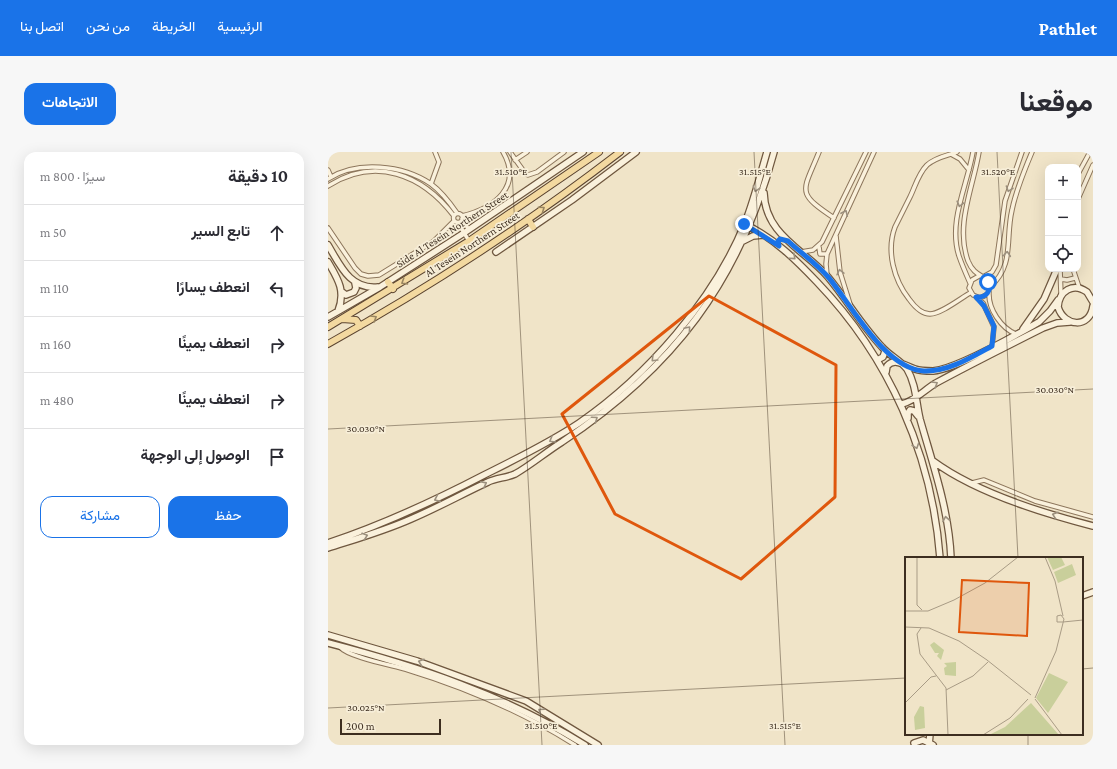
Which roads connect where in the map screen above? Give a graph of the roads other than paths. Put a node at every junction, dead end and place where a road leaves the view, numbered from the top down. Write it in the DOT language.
graph roads {
  1 [pos="435,152"];
  2 [pos="503,152"];
  3 [pos="510,152"];
  4 [pos="526,152"];
  5 [pos="564,152"];
  6 [pos="599,152"];
  7 [pos="636,152"];
  8 [pos="767,152"];
  9 [pos="774,152"];
  10 [pos="819,152"];
  11 [pos="866,152"];
  12 [pos="874,152"];
  13 [pos="957,152"];
  14 [pos="973,152"];
  15 [pos="979,152"];
  16 [pos="1022,152"];
  17 [pos="1032,152"];
  18 [pos="1090,152"];
  19 [pos="582,153"];
  20 [pos="617,153"];
  21 [pos="951,154"];
  22 [pos="515,160"];
  23 [pos="587,161"];
  24 [pos="1093,166"];
  25 [pos="1081,168"];
  26 [pos="328,170"];
  27 [pos="596,170"];
  28 [pos="969,171"];
  29 [pos="329,178"];
  30 [pos="431,184"];
  31 [pos="328,186"];
  32 [pos="764,190"];
  33 [pos="1081,192"];
  34 [pos="456,215"];
  35 [pos="462,218"];
  36 [pos="834,218"];
  37 [pos="528,219"];
  38 [pos="456,222"];
  39 [pos="747,226"];
  40 [pos="533,227"];
  41 [pos="328,228"];
  42 [pos="466,231"];
  43 [pos="836,233"];
  44 [pos="763,235"];
  45 [pos="469,241"];
  46 [pos="743,241"];
  47 [pos="788,241"];
  48 [pos="328,245"];
  49 [pos="779,246"];
  50 [pos="819,247"];
  51 [pos="496,252"];
  52 [pos="800,252"];
  53 [pos="827,254"];
  54 [pos="328,262"];
  55 [pos="972,269"];
  56 [pos="1055,272"];
  57 [pos="1060,272"];
  58 [pos="1074,272"];
  59 [pos="966,273"];
  60 [pos="827,276"];
  61 [pos="981,277"];
  62 [pos="1075,278"];
  63 [pos="1061,279"];
  64 [pos="388,282"];
  65 [pos="355,283"];
  66 [pos="970,283"];
  67 [pos="380,287"];
  68 [pos="990,287"];
  69 [pos="1081,288"];
  70 [pos="392,289"];
  71 [pos="1093,289"];
  72 [pos="342,292"];
  73 [pos="988,292"];
  74 [pos="970,293"];
  75 [pos="1061,294"];
  76 [pos="976,297"];
  77 [pos="1058,300"];
  78 [pos="1093,302"];
  79 [pos="1093,306"];
  80 [pos="852,308"];
  81 [pos="338,311"];
  82 [pos="1047,315"];
  83 [pos="328,317"];
  84 [pos="340,320"];
  85 [pos="1070,322"];
  86 [pos="1052,325"];
  87 [pos="360,326"];
  88 [pos="328,327"];
  89 [pos="1018,332"];
  90 [pos="328,344"];
  91 [pos="992,346"];
  92 [pos="885,351"];
  93 [pos="877,360"];
  94 [pos="902,363"];
  95 [pos="954,365"];
  96 [pos="886,372"];
  97 [pos="957,372"];
  98 [pos="916,398"];
  99 [pos="902,404"];
  100 [pos="920,418"];
  101 [pos="909,425"];
  102 [pos="521,456"];
  103 [pos="933,461"];
  104 [pos="526,466"];
  105 [pos="500,467"];
  106 [pos="500,478"];
  107 [pos="972,483"];
  108 [pos="1093,517"];
  109 [pos="1093,526"];
  110 [pos="328,542"];
  111 [pos="328,548"];
  112 [pos="940,557"];
  113 [pos="951,557"];
  114 [pos="1093,592"];
  115 [pos="1083,596"];
  116 [pos="328,635"];
  117 [pos="328,644"];
  118 [pos="340,647"];
  119 [pos="914,744"];
  120 [pos="931,744"];
  121 [pos="575,745"];
  122 [pos="586,745"];
  123 [pos="598,745"];
  1 -- 30 [label="street"];
  2 -- 35 [label="street"];
  3 -- 22 [label="street"];
  4 -- 22 [label="street"];
  5 -- 22 [label="street"];
  6 -- 23 [label="main road, Al Tesein Northern Street"];
  7 -- 40 [label="street"];
  8 -- 39 [label="street, one-way"];
  9 -- 32 [label="street"];
  10 -- 36 [label="street"];
  11 -- 36 [label="street"];
  43 -- 12 [label="street, one-way"];
  13 -- 21 [label="street"];
  14 -- 28 [label="street"];
  15 -- 55 [label="street"];
  16 -- 61 [label="street, one-way"];
  68 -- 17 [label="street, one-way"];
  18 -- 25 [label="street"];
  19 -- 23 [label="street"];
  19 -- 42 [label="street, Side Al Tesein Northern Street"];
  20 -- 27 [label="main road, Al Tesein Northern Street"];
  21 -- 28 [label="street"];
  21 -- 74 [label="street"];
  23 -- 27 [label="main road"];
  23 -- 45 [label="main road, Al Tesein Northern Street"];
  24 -- 33 [label="street"];
  26 -- 29 [label="street"];
  37 -- 27 [label="main road, Al Tesein Northern Street, one-way"];
  28 -- 59 [label="street, one-way"];
  29 -- 30 [label="street"];
  30 -- 34 [label="street"];
  31 -- 34 [label="street"];
  32 -- 39 [label="street"];
  32 -- 47 [label="street"];
  34 -- 35 [label="street"];
  34 -- 38 [label="street"];
  35 -- 38 [label="street"];
  35 -- 42 [label="street"];
  36 -- 50 [label="street"];
  37 -- 40 [label="main road"];
  87 -- 37 [label="main road, Al Tesein Northern Street, one-way"];
  38 -- 41 [label="street"];
  38 -- 42 [label="street"];
  39 -- 44 [label="street"];
  39 -- 46 [label="street"];
  39 -- 102 [label="street, one-way"];
  40 -- 51 [label="street"];
  42 -- 45 [label="street"];
  42 -- 64 [label="street, Side Al Tesein Northern Street"];
  43 -- 53 [label="street"];
  80 -- 43 [label="street, one-way"];
  44 -- 46 [label="street"];
  44 -- 49 [label="street"];
  45 -- 70 [label="main road, Al Tesein Northern Street, one-way"];
  104 -- 46 [label="street, one-way"];
  47 -- 49 [label="street"];
  47 -- 52 [label="street"];
  48 -- 65 [label="street"];
  49 -- 93 [label="street, one-way"];
  50 -- 52 [label="street"];
  50 -- 53 [label="street"];
  52 -- 60 [label="street"];
  53 -- 60 [label="street"];
  54 -- 72 [label="street"];
  55 -- 59 [label="street"];
  55 -- 61 [label="street"];
  56 -- 89 [label="street"];
  57 -- 63 [label="street"];
  58 -- 62 [label="street"];
  59 -- 66 [label="street"];
  60 -- 80 [label="street"];
  61 -- 66 [label="street"];
  61 -- 68 [label="street"];
  62 -- 63 [label="street"];
  62 -- 69 [label="street"];
  63 -- 75 [label="street"];
  64 -- 67 [label="street, Side Al Tesein Northern Street"];
  64 -- 70 [label="main road"];
  65 -- 67 [label="street"];
  65 -- 72 [label="street"];
  66 -- 74 [label="street"];
  67 -- 81 [label="street, Side Al Tesein Northern Street"];
  68 -- 73 [label="street"];
  69 -- 71 [label="street"];
  69 -- 75 [label="street"];
  69 -- 78 [label="street"];
  70 -- 84 [label="main road, Al Tesein Northern Street"];
  72 -- 81 [label="street"];
  73 -- 76 [label="street"];
  73 -- 89 [label="street"];
  74 -- 76 [label="street"];
  75 -- 77 [label="street"];
  76 -- 91 [label="street"];
  77 -- 82 [label="street"];
  77 -- 85 [label="street"];
  79 -- 85 [label="street"];
  80 -- 92 [label="street"];
  81 -- 83 [label="street, Side Al Tesein Northern Street"];
  82 -- 86 [label="street"];
  82 -- 89 [label="street"];
  84 -- 87 [label="main road"];
  84 -- 88 [label="main road, Al Tesein Northern Street"];
  85 -- 86 [label="street"];
  86 -- 97 [label="street"];
  87 -- 90 [label="main road, Al Tesein Northern Street"];
  89 -- 91 [label="street"];
  91 -- 95 [label="street"];
  92 -- 93 [label="street"];
  92 -- 94 [label="street"];
  93 -- 96 [label="street"];
  94 -- 95 [label="street"];
  94 -- 96 [label="street"];
  94 -- 98 [label="street"];
  95 -- 97 [label="street"];
  96 -- 99 [label="street"];
  98 -- 97 [label="street, one-way"];
  98 -- 99 [label="street"];
  98 -- 100 [label="street"];
  99 -- 101 [label="street"];
  100 -- 101 [label="street"];
  100 -- 103 [label="street"];
  101 -- 112 [label="street, one-way"];
  102 -- 104 [label="street"];
  102 -- 105 [label="street"];
  103 -- 107 [label="street"];
  113 -- 103 [label="street, one-way"];
  104 -- 106 [label="street"];
  105 -- 106 [label="street"];
  105 -- 110 [label="street, one-way"];
  111 -- 106 [label="street, one-way"];
  107 -- 108 [label="street"];
  109 -- 107 [label="street, one-way"];
  114 -- 115 [label="street"];
  123 -- 116 [label="street, one-way"];
  117 -- 118 [label="street"];
  118 -- 121 [label="street"];
  118 -- 122 [label="street"];
  119 -- 120 [label="street"];
}
